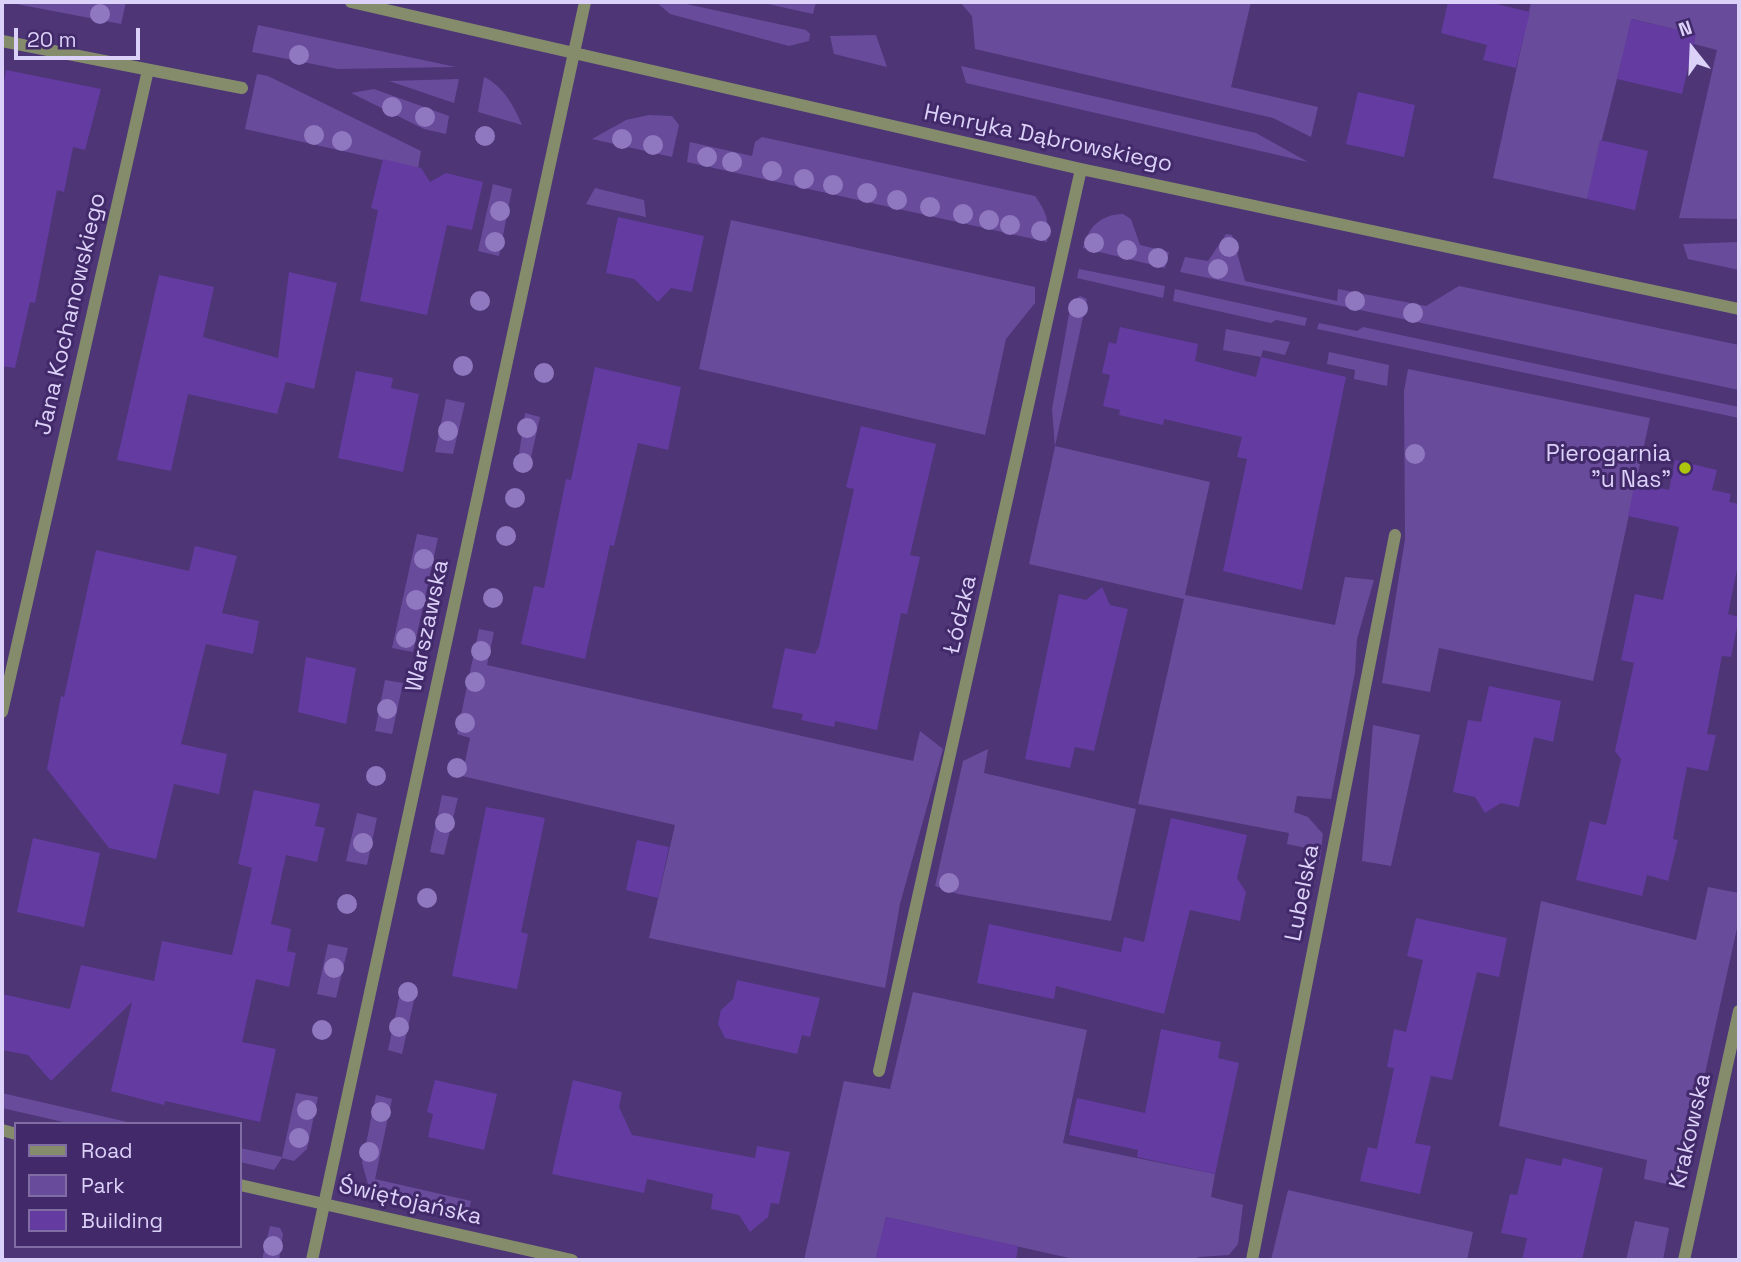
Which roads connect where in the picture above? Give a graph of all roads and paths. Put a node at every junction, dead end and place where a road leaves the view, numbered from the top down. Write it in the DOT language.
graph roads {
  1 [pos="351,2"];
  2 [pos="585,2"];
  3 [pos="2,41"];
  4 [pos="573,54"];
  5 [pos="148,70"];
  6 [pos="242,89"];
  7 [pos="1081,169"];
  8 [pos="1739,309"];
  9 [pos="1395,535"];
  10 [pos="2,712"];
  11 [pos="1739,1011"];
  12 [pos="879,1071"];
  13 [pos="242,1185"];
  14 [pos="324,1204"];
  15 [pos="312,1260"];
  16 [pos="572,1260"];
  17 [pos="1252,1260"];
  18 [pos="1684,1260"];
  1 -- 4 [label="street, Henryka Dąbrowskiego"];
  2 -- 4 [label="street, Warszawska"];
  3 -- 5 [label="street"];
  4 -- 7 [label="street, Henryka Dąbrowskiego"];
  4 -- 14 [label="street, Warszawska"];
  5 -- 6 [label="street"];
  5 -- 10 [label="street, Jana Kochanowskiego"];
  7 -- 8 [label="street, Henryka Dąbrowskiego"];
  7 -- 12 [label="street, Łódzka"];
  9 -- 17 [label="street, Lubelska"];
  11 -- 18 [label="street, Krakowska"];
  13 -- 14 [label="street, Świętojańska"];
  14 -- 15 [label="street, Warszawska"];
  14 -- 16 [label="street, Świętojańska"];
}
